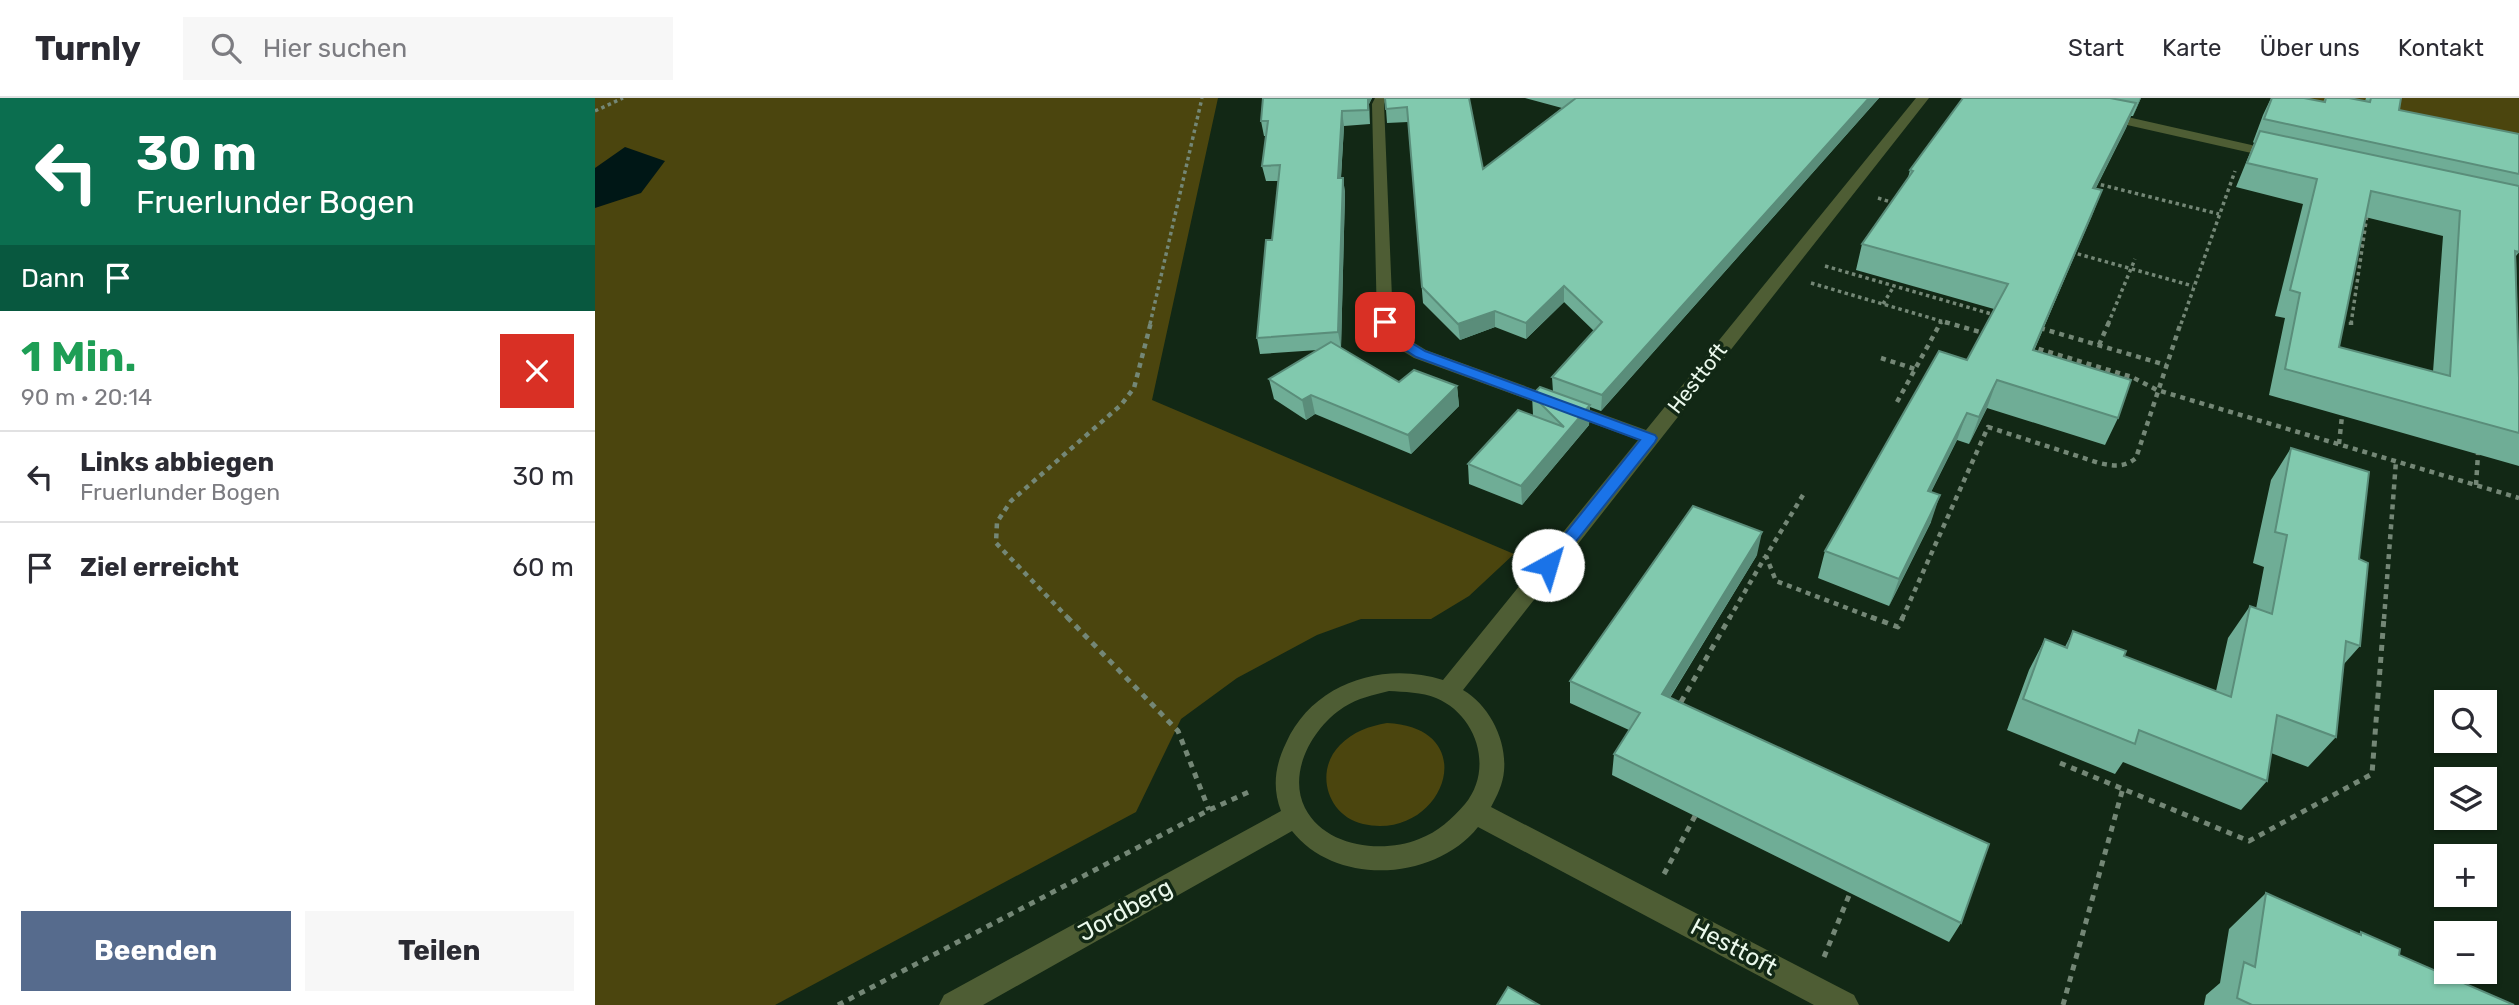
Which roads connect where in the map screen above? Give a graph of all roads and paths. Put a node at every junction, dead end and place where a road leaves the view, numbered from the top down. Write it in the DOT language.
graph roads {
  1 [pos="623,98"];
  2 [pos="1202,98"];
  3 [pos="1381,98"];
  4 [pos="1923,98"];
  5 [pos="595,111"];
  6 [pos="2085,112"];
  7 [pos="2243,147"];
  8 [pos="2295,159"];
  9 [pos="2084,180"];
  10 [pos="1847,190"];
  11 [pos="2369,203"];
  12 [pos="1899,204"];
  13 [pos="2220,214"];
  14 [pos="2067,251"];
  15 [pos="1794,257"];
  16 [pos="2135,259"];
  17 [pos="2131,268"];
  18 [pos="1780,274"];
  19 [pos="1894,286"];
  20 [pos="2193,286"];
  21 [pos="1883,304"];
  22 [pos="1941,321"];
  23 [pos="2351,325"];
  24 [pos="2035,327"];
  25 [pos="2099,345"];
  26 [pos="2027,346"];
  27 [pos="1881,358"];
  28 [pos="2166,365"];
  29 [pos="1915,369"];
  30 [pos="2157,390"];
  31 [pos="1897,402"];
  32 [pos="2343,416"];
  33 [pos="1650,438"];
  34 [pos="2339,444"];
  35 [pos="2478,454"];
  36 [pos="2396,461"];
  37 [pos="2476,485"];
  38 [pos="1803,495"];
  39 [pos="2519,498"];
  40 [pos="1766,556"];
  41 [pos="1447,692"];
  42 [pos="1681,702"];
  43 [pos="2060,762"];
  44 [pos="1286,776"];
  45 [pos="2123,788"];
  46 [pos="1209,810"];
  47 [pos="1475,811"];
  48 [pos="1295,816"];
  49 [pos="1695,816"];
  50 [pos="1850,893"];
  51 [pos="1648,902"];
  52 [pos="1811,988"];
  53 [pos="838,1005"];
  54 [pos="954,1005"];
  55 [pos="1844,1005"];
  56 [pos="2063,1005"];
  1 -- 5 [label="path"];
  2 -- 46 [label="path"];
  3 -- 33 [label="street"];
  4 -- 10 [label="street, Hesttoft"];
  6 -- 7 [label="street"];
  7 -- 8 [label="street"];
  7 -- 13 [label="path"];
  9 -- 13 [label="path"];
  10 -- 12 [label="path"];
  10 -- 15 [label="street, Hesttoft"];
  11 -- 23 [label="path"];
  13 -- 20 [label="path"];
  14 -- 17 [label="path"];
  15 -- 18 [label="street, Hesttoft"];
  15 -- 19 [label="path"];
  16 -- 17 [label="path"];
  17 -- 20 [label="path"];
  17 -- 25 [label="path"];
  18 -- 21 [label="path"];
  18 -- 33 [label="street, Hesttoft"];
  19 -- 21 [label="path"];
  19 -- 22 [label="path"];
  20 -- 28 [label="path"];
  21 -- 22 [label="path"];
  22 -- 29 [label="path"];
  24 -- 25 [label="path"];
  25 -- 28 [label="path"];
  26 -- 30 [label="path"];
  27 -- 29 [label="path"];
  28 -- 30 [label="path"];
  29 -- 31 [label="path"];
  30 -- 34 [label="path"];
  30 -- 40 [label="path"];
  32 -- 34 [label="path"];
  33 -- 41 [label="street, Hesttoft"];
  34 -- 36 [label="path"];
  35 -- 37 [label="path"];
  36 -- 37 [label="path"];
  36 -- 45 [label="path"];
  37 -- 39 [label="path"];
  38 -- 40 [label="path"];
  40 -- 42 [label="path"];
  41 -- 44 [label="street"];
  41 -- 47 [label="street"];
  43 -- 45 [label="path"];
  44 -- 46 [label="path"];
  44 -- 48 [label="street"];
  45 -- 56 [label="path"];
  46 -- 53 [label="path"];
  47 -- 48 [label="street"];
  47 -- 51 [label="street, Hesttoft"];
  48 -- 54 [label="street, Jordberg"];
  49 -- 51 [label="path"];
  50 -- 52 [label="path"];
  51 -- 52 [label="street, Hesttoft"];
  52 -- 55 [label="street, Hesttoft"];
}
